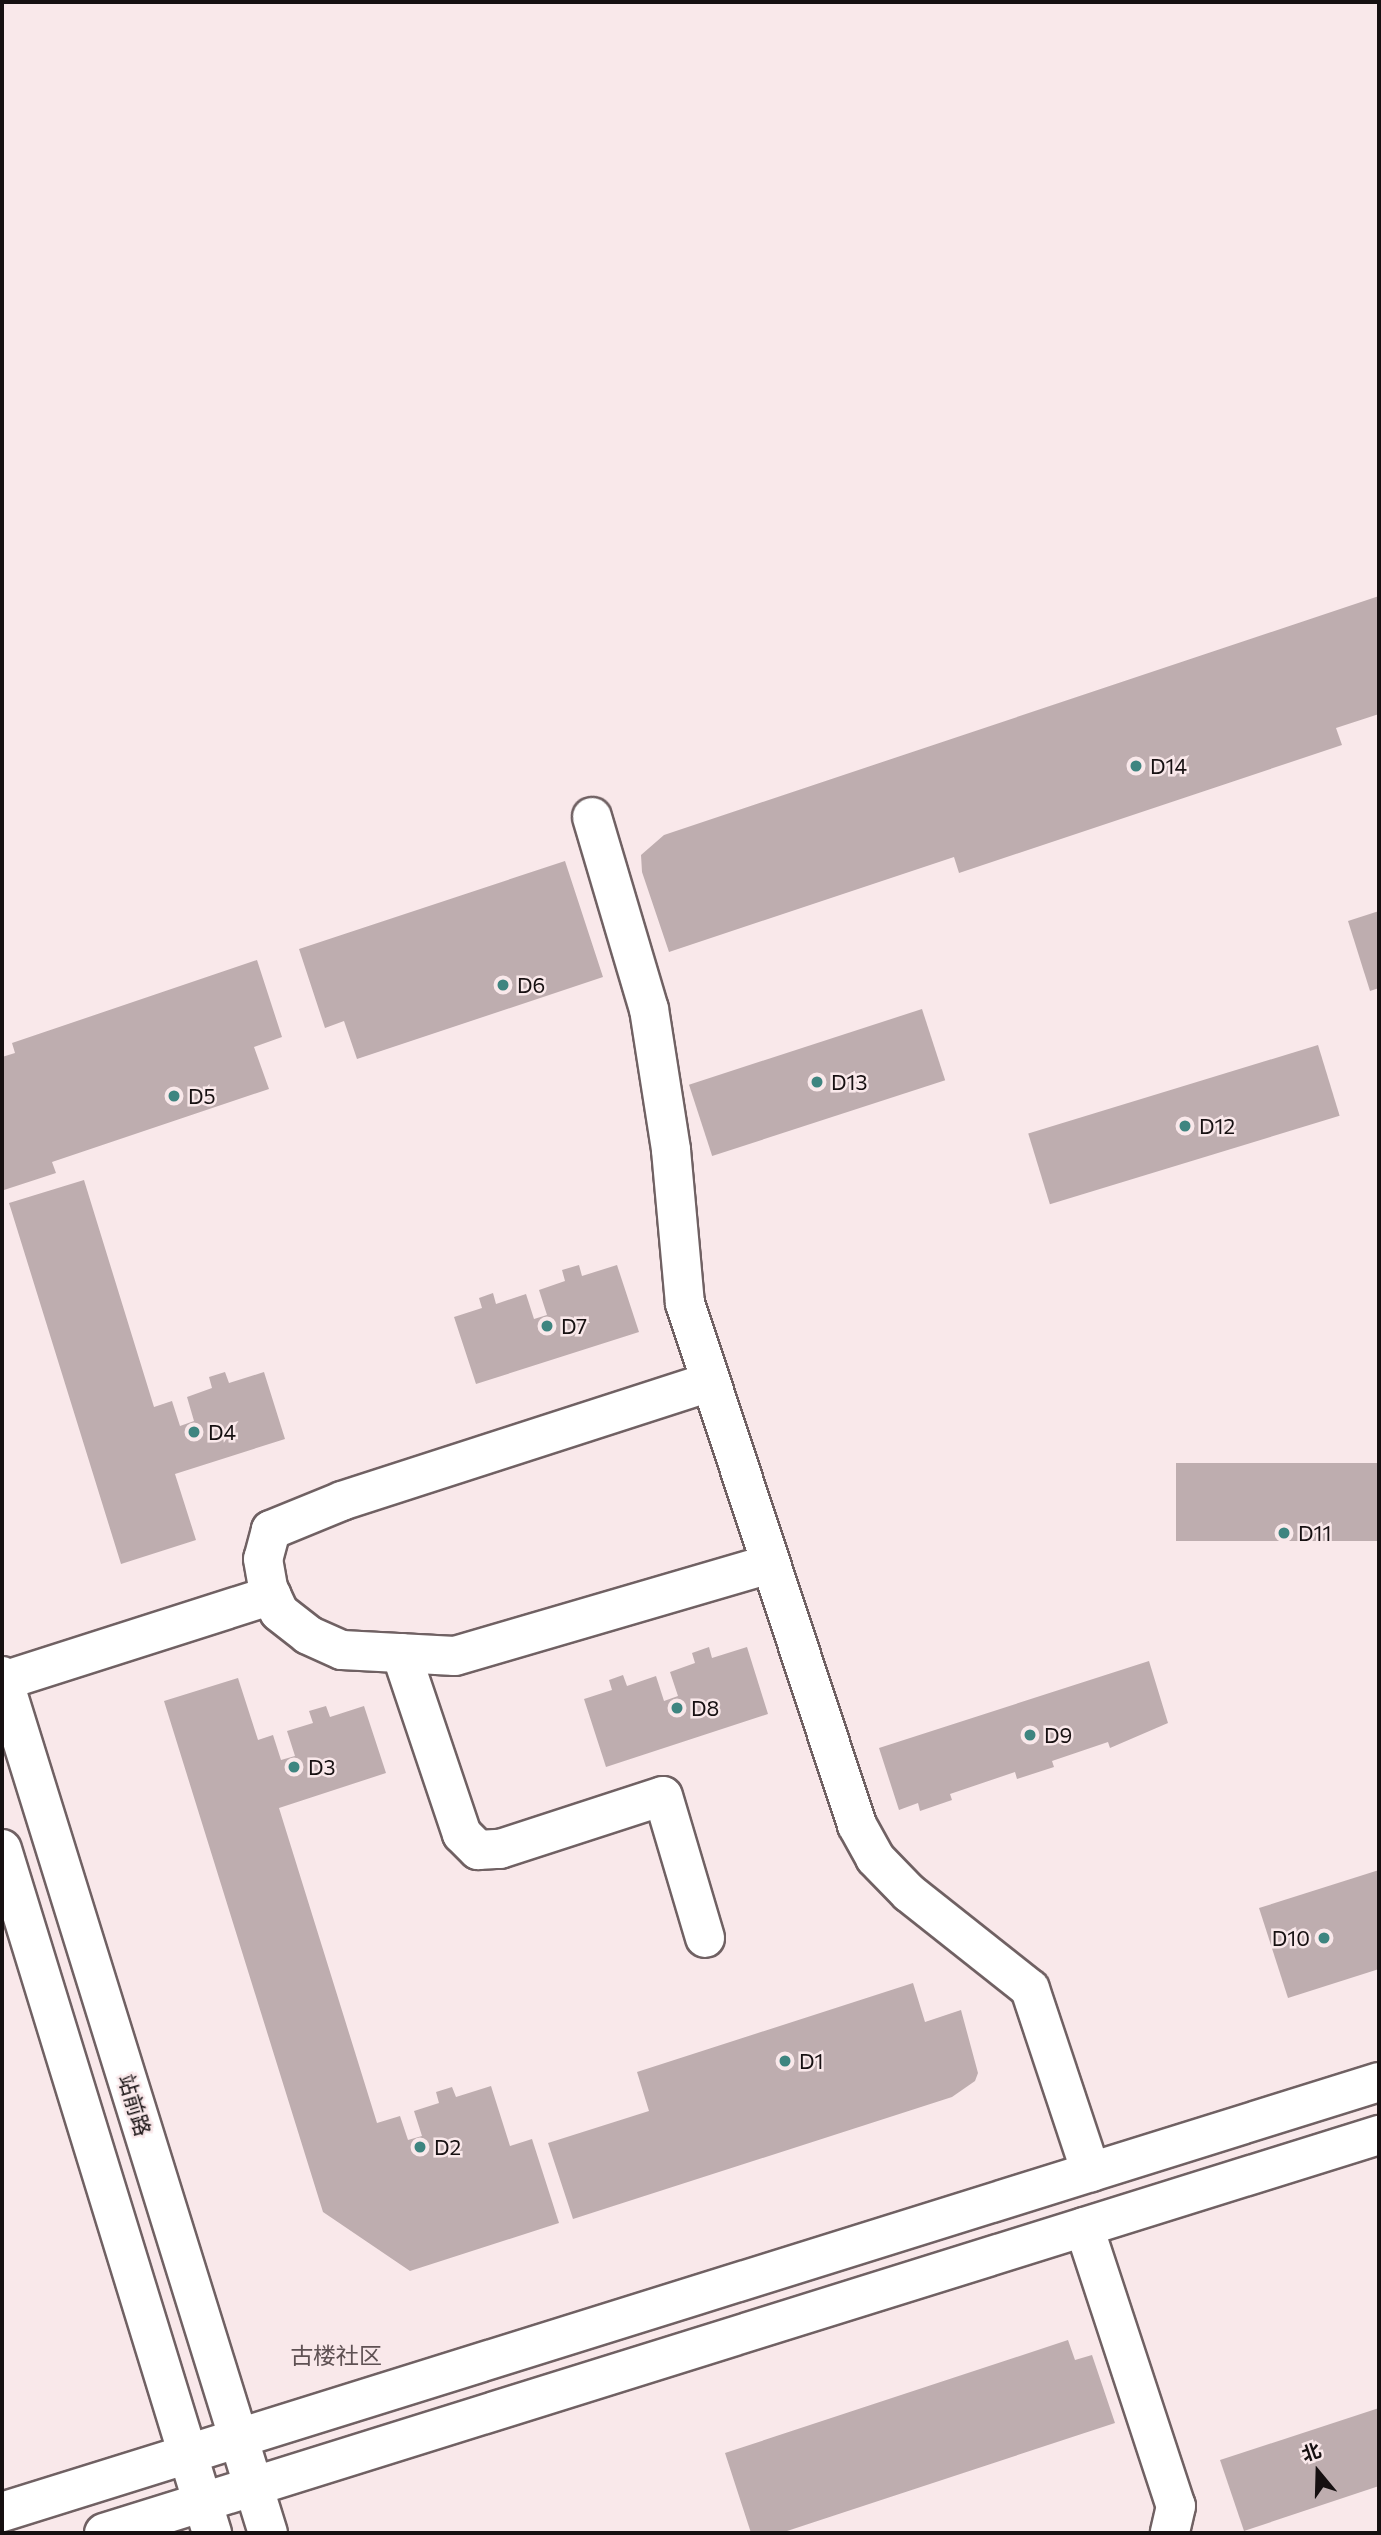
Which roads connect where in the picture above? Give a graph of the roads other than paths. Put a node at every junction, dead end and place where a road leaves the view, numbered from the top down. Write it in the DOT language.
graph roads {
  1 [pos="592,817"];
  2 [pos="710,1382"];
  3 [pos="769,1564"];
  4 [pos="272,1595"];
  5 [pos="401,1653"];
  6 [pos="3,1679"];
  7 [pos="2,1849"];
  8 [pos="705,1938"];
  9 [pos="1379,2082"];
  10 [pos="1379,2135"];
  11 [pos="1091,2172"];
  12 [pos="1084,2227"];
  13 [pos="239,2437"];
  14 [pos="188,2454"];
  15 [pos="254,2486"];
  16 [pos="2,2512"];
  17 [pos="207,2518"];
  18 [pos="104,2533"];
  19 [pos="268,2533"];
  20 [pos="1170,2533"];
  1 -- 2 [label="street"];
  2 -- 3 [label="street"];
  2 -- 4 [label="street"];
  3 -- 5 [label="street"];
  3 -- 11 [label="street"];
  4 -- 5 [label="street"];
  4 -- 6 [label="street"];
  5 -- 8 [label="street"];
  6 -- 13 [label="street, 站前路"];
  7 -- 14 [label="street"];
  9 -- 11 [label="street"];
  10 -- 12 [label="street"];
  11 -- 13 [label="street"];
  12 -- 15 [label="street"];
  12 -- 20 [label="street"];
  13 -- 14 [label="street"];
  13 -- 15 [label="street, 站前路"];
  14 -- 16 [label="street"];
  14 -- 17 [label="street"];
  15 -- 17 [label="street"];
  15 -- 19 [label="street, 站前路"];
  17 -- 18 [label="street"];
}
